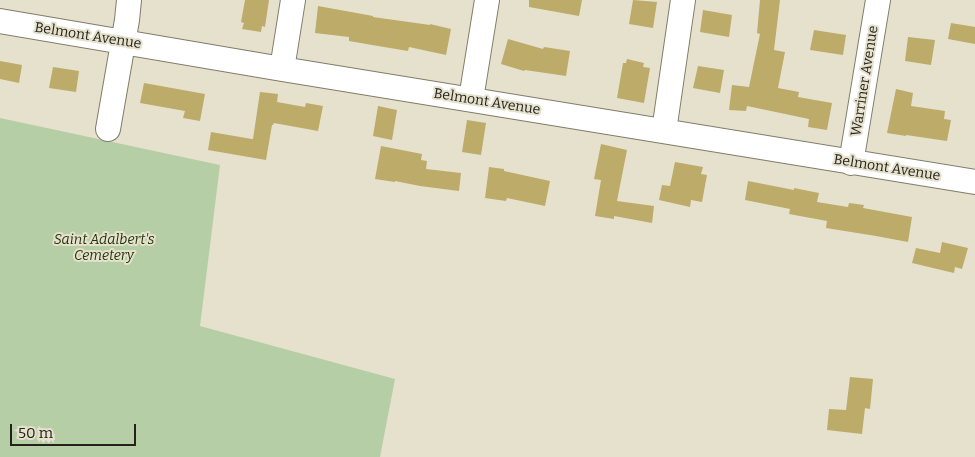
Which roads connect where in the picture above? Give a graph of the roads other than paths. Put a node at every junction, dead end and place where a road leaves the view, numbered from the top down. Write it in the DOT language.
graph roads {
  1 [pos="129,0"];
  2 [pos="293,0"];
  3 [pos="487,0"];
  4 [pos="683,0"];
  5 [pos="878,0"];
  6 [pos="0,21"];
  7 [pos="123,41"];
  8 [pos="282,69"];
  9 [pos="471,99"];
  10 [pos="108,129"];
  11 [pos="664,131"];
  12 [pos="851,163"];
  13 [pos="975,182"];
  1 -- 7 [label="street"];
  2 -- 8 [label="street"];
  3 -- 9 [label="street"];
  4 -- 11 [label="street"];
  5 -- 12 [label="street, Warriner Avenue"];
  6 -- 7 [label="street, Belmont Avenue"];
  7 -- 8 [label="street, Belmont Avenue"];
  7 -- 10 [label="street"];
  8 -- 9 [label="street, Belmont Avenue"];
  9 -- 11 [label="street, Belmont Avenue"];
  11 -- 12 [label="street, Belmont Avenue"];
  12 -- 13 [label="street, Belmont Avenue"];
}
